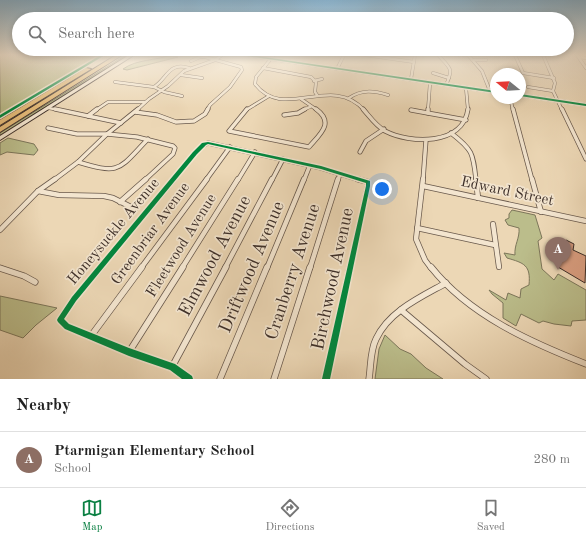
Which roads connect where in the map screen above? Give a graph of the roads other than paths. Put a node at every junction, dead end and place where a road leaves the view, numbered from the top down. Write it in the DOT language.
graph roads {
  1 [pos="82,73"];
  2 [pos="104,73"];
  3 [pos="169,73"];
  4 [pos="184,73"];
  5 [pos="240,73"];
  6 [pos="259,73"];
  7 [pos="289,73"];
  8 [pos="364,73"];
  9 [pos="412,73"];
  10 [pos="433,73"];
  11 [pos="451,73"];
  12 [pos="486,73"];
  13 [pos="523,73"];
  14 [pos="551,73"];
  15 [pos="92,74"];
  16 [pos="181,75"];
  17 [pos="202,78"];
  18 [pos="449,78"];
  19 [pos="554,78"];
  20 [pos="322,79"];
  21 [pos="411,79"];
  22 [pos="314,81"];
  23 [pos="115,82"];
  24 [pos="430,83"];
  25 [pos="446,85"];
  26 [pos="154,87"];
  27 [pos="528,87"];
  28 [pos="466,88"];
  29 [pos="161,91"];
  30 [pos="490,91"];
  31 [pos="553,91"];
  32 [pos="317,95"];
  33 [pos="388,95"];
  34 [pos="182,96"];
  35 [pos="269,96"];
  36 [pos="526,96"];
  37 [pos="349,98"];
  38 [pos="301,99"];
  39 [pos="559,101"];
  40 [pos="145,102"];
  41 [pos="512,104"];
  42 [pos="586,105"];
  43 [pos="310,107"];
  44 [pos="48,108"];
  45 [pos="411,110"];
  46 [pos="135,112"];
  47 [pos="428,113"];
  48 [pos="284,115"];
  49 [pos="88,116"];
  50 [pos="466,120"];
  51 [pos="0,123"];
  52 [pos="121,123"];
  53 [pos="48,128"];
  54 [pos="384,129"];
  55 [pos="0,130"];
  56 [pos="451,133"];
  57 [pos="107,134"];
  58 [pos="0,138"];
  59 [pos="148,139"];
  60 [pos="426,140"];
  61 [pos="230,147"];
  62 [pos="255,152"];
  63 [pos="360,152"];
  64 [pos="283,159"];
  65 [pos="586,159"];
  66 [pos="78,162"];
  67 [pos="310,165"];
  68 [pos="340,174"];
  69 [pos="424,186"];
  70 [pos="38,191"];
  71 [pos="478,198"];
  72 [pos="120,202"];
  73 [pos="135,210"];
  74 [pos="541,212"];
  75 [pos="586,220"];
  76 [pos="493,224"];
  77 [pos="417,228"];
  78 [pos="0,230"];
  79 [pos="495,245"];
  80 [pos="498,267"];
  81 [pos="0,268"];
  82 [pos="35,282"];
  83 [pos="446,283"];
  84 [pos="401,310"];
  85 [pos="91,336"];
  86 [pos="129,352"];
  87 [pos="586,364"];
  88 [pos="172,367"];
  89 [pos="189,379"];
  90 [pos="220,379"];
  91 [pos="274,379"];
  92 [pos="326,379"];
  93 [pos="369,379"];
  94 [pos="486,379"];
  1 -- 51 [label="highway"];
  2 -- 44 [label="street"];
  3 -- 26 [label="street"];
  4 -- 16 [label="street"];
  5 -- 46 [label="street"];
  6 -- 35 [label="street"];
  7 -- 22 [label="street"];
  8 -- 21 [label="street"];
  9 -- 21 [label="street"];
  10 -- 18 [label="street"];
  11 -- 18 [label="street"];
  12 -- 30 [label="street"];
  13 -- 19 [label="street"];
  14 -- 19 [label="street"];
  15 -- 55 [label="highway"];
  16 -- 17 [label="street"];
  16 -- 29 [label="street"];
  18 -- 25 [label="street"];
  19 -- 31 [label="street"];
  20 -- 22 [label="street"];
  21 -- 24 [label="street"];
  22 -- 32 [label="street"];
  23 -- 26 [label="street"];
  24 -- 25 [label="street"];
  24 -- 47 [label="street"];
  25 -- 28 [label="street"];
  26 -- 29 [label="street"];
  27 -- 31 [label="street"];
  28 -- 30 [label="street"];
  28 -- 50 [label="street"];
  29 -- 34 [label="street"];
  29 -- 40 [label="street"];
  31 -- 39 [label="street"];
  32 -- 37 [label="street"];
  32 -- 38 [label="street"];
  33 -- 37 [label="street"];
  35 -- 38 [label="street"];
  35 -- 43 [label="street"];
  36 -- 39 [label="street"];
  37 -- 54 [label="street"];
  38 -- 43 [label="street"];
  39 -- 42 [label="street"];
  39 -- 65 [label="street"];
  40 -- 46 [label="street"];
  40 -- 49 [label="street"];
  41 -- 74 [label="street"];
  43 -- 48 [label="street"];
  44 -- 49 [label="street"];
  44 -- 58 [label="street"];
  45 -- 47 [label="street"];
  46 -- 52 [label="street"];
  47 -- 50 [label="street"];
  49 -- 52 [label="street"];
  50 -- 56 [label="street"];
  52 -- 57 [label="street"];
  53 -- 57 [label="street"];
  54 -- 60 [label="street"];
  54 -- 63 [label="street"];
  56 -- 60 [label="street"];
  56 -- 71 [label="street"];
  57 -- 59 [label="street"];
  57 -- 66 [label="street"];
  59 -- 66 [label="street"];
  59 -- 72 [label="street"];
  60 -- 69 [label="street"];
  61 -- 62 [label="street"];
  61 -- 85 [label="street, Greenbriar Avenue"];
  61 -- 85 [label="street, Honeysuckle Avenue"];
  62 -- 64 [label="street"];
  62 -- 86 [label="street, Fleetwood Avenue"];
  64 -- 67 [label="street"];
  64 -- 88 [label="street, Elmwood Avenue"];
  66 -- 70 [label="street"];
  67 -- 68 [label="street"];
  67 -- 90 [label="street, Driftwood Avenue"];
  68 -- 91 [label="street, Cranberry Avenue"];
  68 -- 92 [label="street, Birchwood Avenue"];
  69 -- 71 [label="street, Edward Street"];
  69 -- 77 [label="street"];
  70 -- 72 [label="street"];
  70 -- 78 [label="street"];
  71 -- 74 [label="street, Edward Street"];
  72 -- 73 [label="street"];
  74 -- 75 [label="street, Edward Street"];
  76 -- 79 [label="street"];
  77 -- 79 [label="street"];
  77 -- 83 [label="street"];
  79 -- 80 [label="street"];
  81 -- 82 [label="street"];
  83 -- 84 [label="street"];
  83 -- 87 [label="street"];
  84 -- 93 [label="street"];
  84 -- 94 [label="street"];
  85 -- 86 [label="street"];
  86 -- 88 [label="street"];
  88 -- 89 [label="street"];
}
